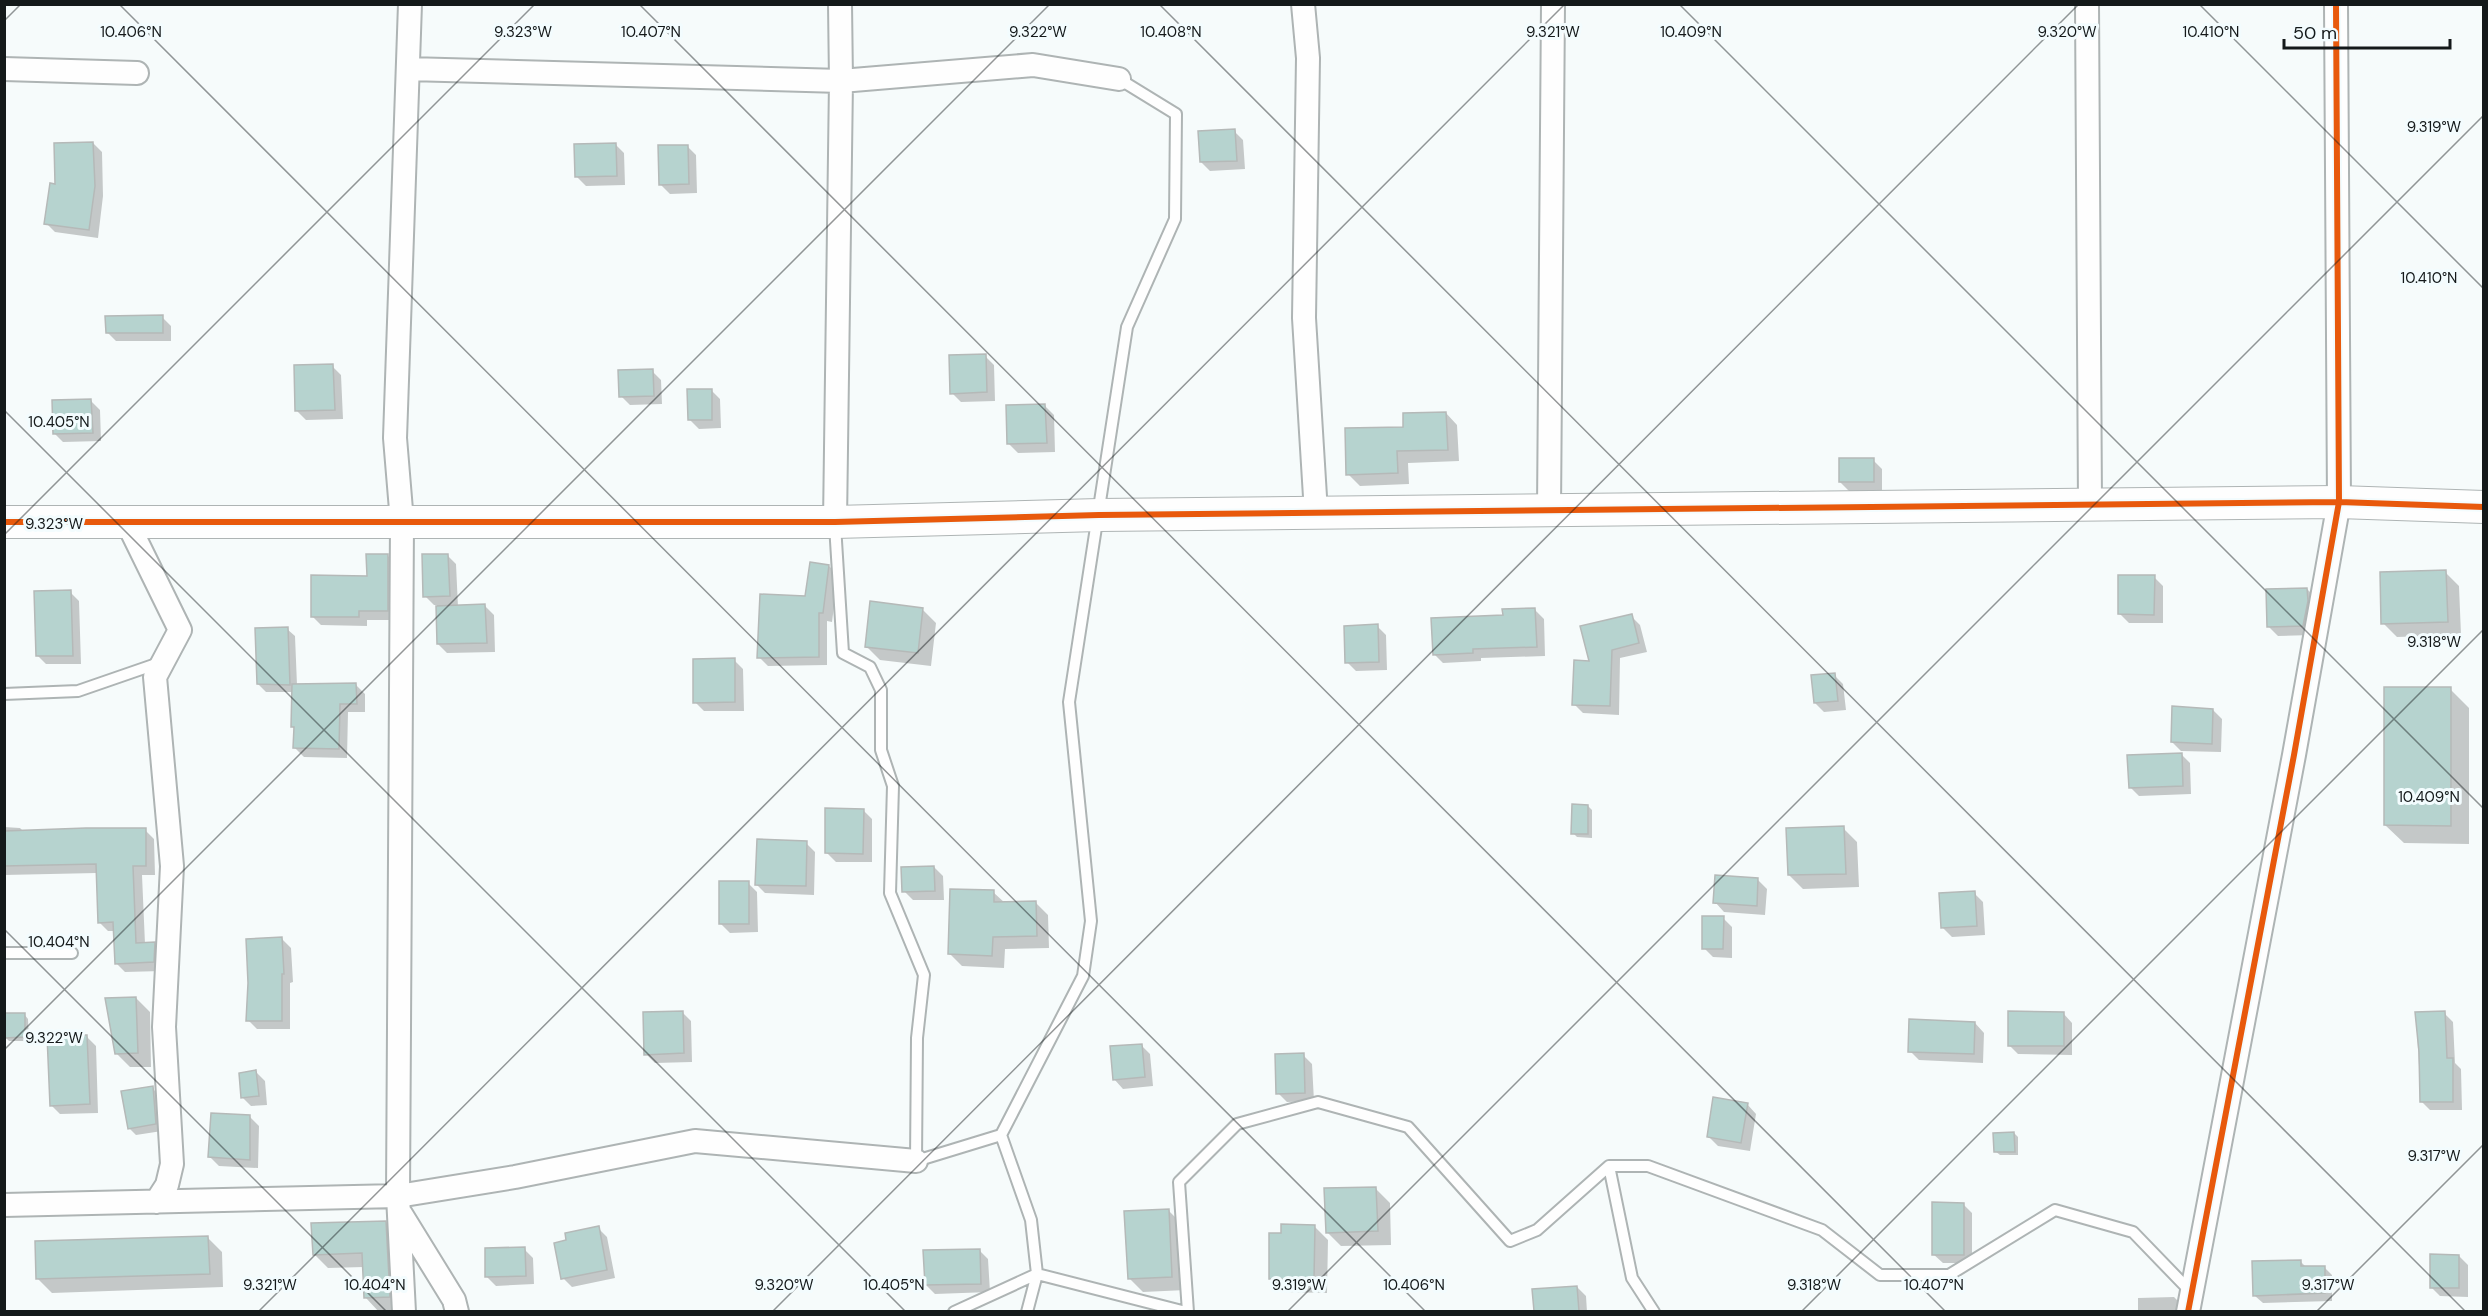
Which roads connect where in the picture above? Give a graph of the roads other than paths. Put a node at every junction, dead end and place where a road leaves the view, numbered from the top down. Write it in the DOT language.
graph roads {
  1 [pos="410,4"];
  2 [pos="840,4"];
  3 [pos="1303,4"];
  4 [pos="1553,4"];
  5 [pos="2087,4"];
  6 [pos="2336,4"];
  7 [pos="4,69"];
  8 [pos="408,69"];
  9 [pos="137,73"];
  10 [pos="1119,79"];
  11 [pos="841,81"];
  12 [pos="2339,502"];
  13 [pos="2090,505"];
  14 [pos="2484,507"];
  15 [pos="1549,510"];
  16 [pos="1316,513"];
  17 [pos="1099,515"];
  18 [pos="4,522"];
  19 [pos="128,522"];
  20 [pos="402,522"];
  21 [pos="835,522"];
  22 [pos="162,662"];
  23 [pos="4,694"];
  24 [pos="4,953"];
  25 [pos="72,953"];
  26 [pos="1001,1135"];
  27 [pos="916,1161"];
  28 [pos="1609,1166"];
  29 [pos="156,1202"];
  30 [pos="399,1203"];
  31 [pos="4,1205"];
  32 [pos="1037,1274"];
  33 [pos="2190,1302"];
  34 [pos="404,1311"];
  35 [pos="456,1311"];
  36 [pos="954,1311"];
  37 [pos="1027,1311"];
  38 [pos="1187,1311"];
  39 [pos="1654,1311"];
  1 -- 8 [label="street"];
  2 -- 11 [label="street"];
  3 -- 16 [label="street"];
  4 -- 15 [label="street"];
  5 -- 13 [label="street"];
  6 -- 12 [label="street"];
  7 -- 9 [label="street"];
  8 -- 11 [label="street"];
  8 -- 20 [label="street"];
  10 -- 11 [label="street"];
  10 -- 17 [label="lane"];
  11 -- 21 [label="street"];
  12 -- 13 [label="street"];
  12 -- 14 [label="street"];
  12 -- 33 [label="street"];
  13 -- 15 [label="street"];
  15 -- 16 [label="street"];
  16 -- 17 [label="street"];
  17 -- 21 [label="street"];
  17 -- 26 [label="lane"];
  18 -- 19 [label="street"];
  19 -- 20 [label="street"];
  19 -- 22 [label="street"];
  20 -- 21 [label="street"];
  20 -- 30 [label="street"];
  21 -- 27 [label="lane"];
  22 -- 23 [label="lane"];
  22 -- 29 [label="street"];
  24 -- 25 [label="lane"];
  26 -- 27 [label="lane"];
  26 -- 32 [label="lane"];
  27 -- 30 [label="street"];
  28 -- 33 [label="lane"];
  28 -- 38 [label="lane"];
  28 -- 39 [label="lane"];
  29 -- 30 [label="street"];
  29 -- 31 [label="street"];
  30 -- 34 [label="street"];
  30 -- 35 [label="street"];
  32 -- 36 [label="lane"];
  32 -- 37 [label="lane"];
  32 -- 38 [label="lane"];
}
